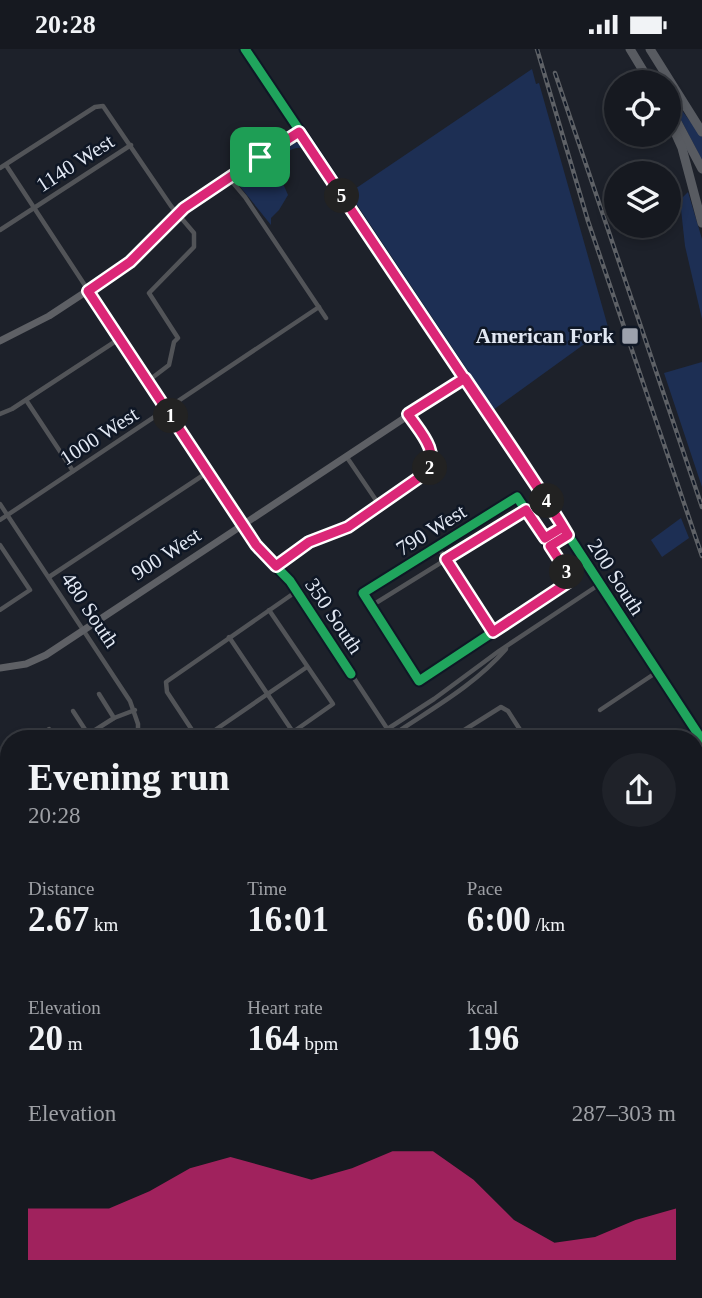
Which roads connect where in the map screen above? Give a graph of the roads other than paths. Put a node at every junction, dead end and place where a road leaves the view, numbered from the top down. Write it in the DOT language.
graph roads {
  1 [pos="245,49"];
  2 [pos="630,49"];
  3 [pos="636,49"];
  4 [pos="650,49"];
  5 [pos="643,70"];
  6 [pos="649,70"];
  7 [pos="681,129"];
  8 [pos="299,132"];
  9 [pos="702,132"];
  10 [pos="131,145"];
  11 [pos="681,146"];
  12 [pos="3,166"];
  13 [pos="702,169"];
  14 [pos="228,177"];
  15 [pos="34,208"];
  16 [pos="177,213"];
  17 [pos="702,223"];
  18 [pos="0,230"];
  19 [pos="88,291"];
  20 [pos="319,307"];
  21 [pos="326,318"];
  22 [pos="120,339"];
  23 [pos="0,341"];
  24 [pos="465,378"];
  25 [pos="148,381"];
  26 [pos="26,400"];
  27 [pos="167,410"];
  28 [pos="0,414"];
  29 [pos="408,414"];
  30 [pos="346,455"];
  31 [pos="73,471"];
  32 [pos="208,472"];
  33 [pos="0,504"];
  34 [pos="380,506"];
  35 [pos="526,510"];
  36 [pos="7,515"];
  37 [pos="0,520"];
  38 [pos="243,524"];
  39 [pos="563,527"];
  40 [pos="568,535"];
  41 [pos="545,538"];
  42 [pos="0,545"];
  43 [pos="550,546"];
  44 [pos="438,547"];
  45 [pos="446,559"];
  46 [pos="276,566"];
  47 [pos="49,577"];
  48 [pos="600,585"];
  49 [pos="297,591"];
  50 [pos="371,606"];
  51 [pos="0,610"];
  52 [pos="269,610"];
  53 [pos="84,629"];
  54 [pos="493,632"];
  55 [pos="229,638"];
  56 [pos="510,644"];
  57 [pos="307,667"];
  58 [pos="0,668"];
  59 [pos="657,672"];
  60 [pos="99,694"];
  61 [pos="267,694"];
  62 [pos="135,710"];
  63 [pos="600,710"];
  64 [pos="73,711"];
  65 [pos="114,717"];
  66 [pos="387,729"];
  67 [pos="85,730"];
  68 [pos="94,730"];
  69 [pos="138,730"];
  70 [pos="194,730"];
  71 [pos="213,730"];
  72 [pos="292,730"];
  73 [pos="294,730"];
  74 [pos="402,730"];
  75 [pos="464,730"];
  76 [pos="520,730"];
  77 [pos="695,730"];
  1 -- 8 [label="street, 200 South"];
  2 -- 5 [label="highway"];
  3 -- 6 [label="highway"];
  4 -- 9 [label="highway"];
  7 -- 13 [label="highway"];
  8 -- 14 [label="street"];
  8 -- 24 [label="street, 200 South"];
  10 -- 12 [label="street"];
  10 -- 15 [label="street, 1140 West"];
  10 -- 16 [label="street"];
  11 -- 17 [label="highway"];
  12 -- 15 [label="street, 350 South"];
  14 -- 16 [label="street"];
  14 -- 20 [label="street"];
  15 -- 18 [label="street, 1140 West"];
  15 -- 19 [label="street, 350 South"];
  16 -- 19 [label="street"];
  16 -- 25 [label="street"];
  19 -- 22 [label="street, 350 South"];
  19 -- 23 [label="street"];
  20 -- 21 [label="street"];
  20 -- 27 [label="street, 1000 West"];
  22 -- 25 [label="street, 350 South"];
  22 -- 26 [label="street"];
  24 -- 29 [label="street, 900 West"];
  24 -- 39 [label="street, 200 South"];
  25 -- 27 [label="street, 350 South"];
  26 -- 28 [label="street"];
  26 -- 31 [label="street"];
  27 -- 31 [label="street, 1000 West"];
  27 -- 32 [label="street, 350 South"];
  29 -- 30 [label="street, 900 West"];
  29 -- 34 [label="street"];
  30 -- 34 [label="street"];
  30 -- 38 [label="street, 900 West"];
  31 -- 36 [label="street, 1000 West"];
  32 -- 38 [label="street, 350 South"];
  32 -- 47 [label="street"];
  33 -- 36 [label="street, 480 South"];
  34 -- 46 [label="street"];
  35 -- 41 [label="street"];
  35 -- 44 [label="street, 790 West"];
  35 -- 45 [label="street, 790 West"];
  36 -- 37 [label="street, 1000 West"];
  36 -- 47 [label="street, 480 South"];
  38 -- 46 [label="street, 350 South"];
  38 -- 53 [label="street, 900 West"];
  39 -- 40 [label="street, 200 South"];
  39 -- 41 [label="street"];
  40 -- 43 [label="street"];
  40 -- 48 [label="street, 200 South"];
  41 -- 43 [label="street"];
  42 -- 51 [label="street"];
  43 -- 54 [label="street"];
  44 -- 45 [label="street"];
  44 -- 50 [label="street, 790 West"];
  45 -- 50 [label="street, 790 West"];
  45 -- 54 [label="street"];
  46 -- 49 [label="street, 350 South"];
  47 -- 53 [label="street, 480 South"];
  48 -- 56 [label="street"];
  48 -- 59 [label="street, 200 South"];
  49 -- 52 [label="street"];
  49 -- 66 [label="street, 350 South"];
  50 -- 54 [label="street"];
  52 -- 55 [label="street"];
  52 -- 57 [label="street"];
  53 -- 58 [label="street, 900 West"];
  53 -- 62 [label="street, 480 South"];
  55 -- 61 [label="street"];
  55 -- 70 [label="street"];
  56 -- 66 [label="street"];
  56 -- 74 [label="street"];
  57 -- 61 [label="street"];
  57 -- 73 [label="street"];
  59 -- 63 [label="street"];
  59 -- 77 [label="street, 200 South"];
  60 -- 65 [label="street"];
  61 -- 71 [label="street"];
  61 -- 72 [label="street"];
  62 -- 65 [label="street"];
  62 -- 69 [label="street, 480 South"];
  64 -- 67 [label="street"];
  65 -- 68 [label="street"];
  75 -- 76 [label="street"];
}
